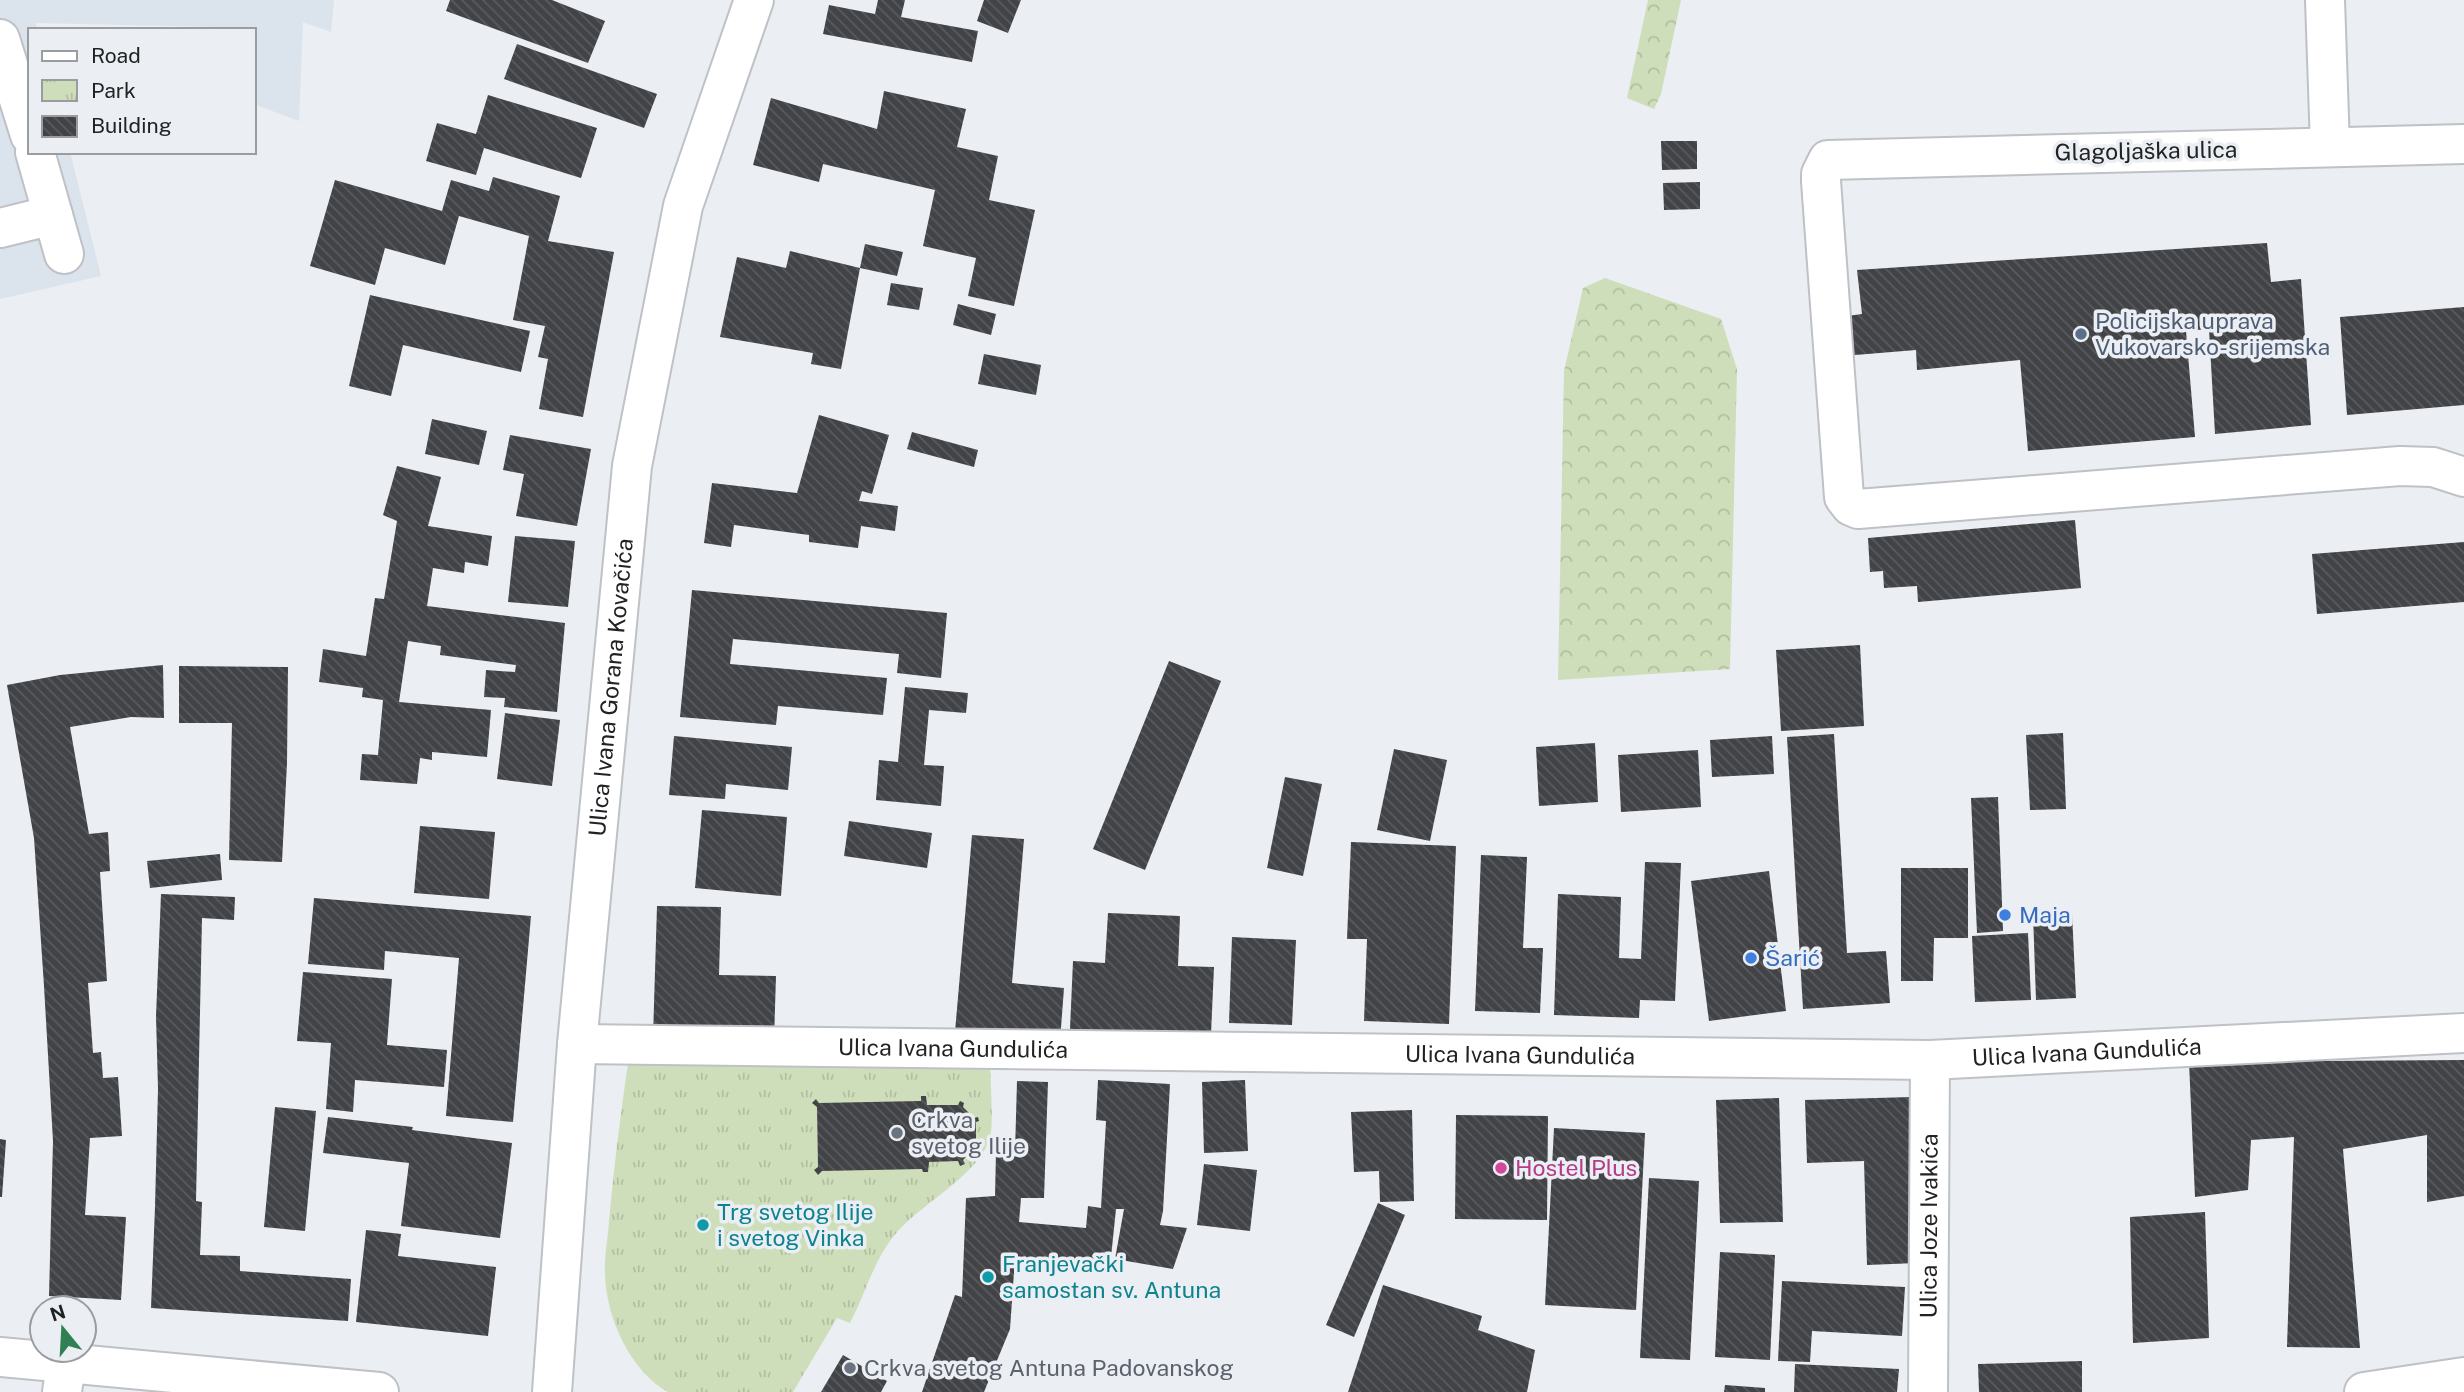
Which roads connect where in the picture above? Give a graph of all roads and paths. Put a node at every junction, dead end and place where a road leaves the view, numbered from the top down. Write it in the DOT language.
graph roads {
  1 [pos="754,0"];
  2 [pos="2325,0"];
  3 [pos="0,39"];
  4 [pos="28,129"];
  5 [pos="2464,144"];
  6 [pos="2330,147"];
  7 [pos="36,154"];
  8 [pos="53,215"];
  9 [pos="0,228"];
  10 [pos="64,254"];
  11 [pos="2464,477"];
  12 [pos="2464,1033"];
  13 [pos="578,1044"];
  14 [pos="1930,1060"];
  15 [pos="0,1357"];
  16 [pos="64,1377"];
  17 [pos="2464,1377"];
  18 [pos="379,1392"];
  19 [pos="552,1392"];
  20 [pos="1927,1392"];
  21 [pos="2364,1392"];
  1 -- 13 [label="street, Ulica Ivana Gorana Kovačića"];
  2 -- 6 [label="street"];
  3 -- 4 [label="street"];
  5 -- 6 [label="street, Glagoljaška ulica"];
  6 -- 11 [label="street, Glagoljaška ulica"];
  7 -- 8 [label="street"];
  8 -- 9 [label="street"];
  8 -- 10 [label="street"];
  12 -- 14 [label="street, Ulica Ivana Gundulića"];
  13 -- 14 [label="street, Ulica Ivana Gundulića"];
  13 -- 19 [label="street, Ulica Ivana Gorana Kovačića"];
  14 -- 20 [label="street, Ulica Joze Ivakića"];
  15 -- 16 [label="street"];
  16 -- 18 [label="street"];
  17 -- 21 [label="street"];
}
